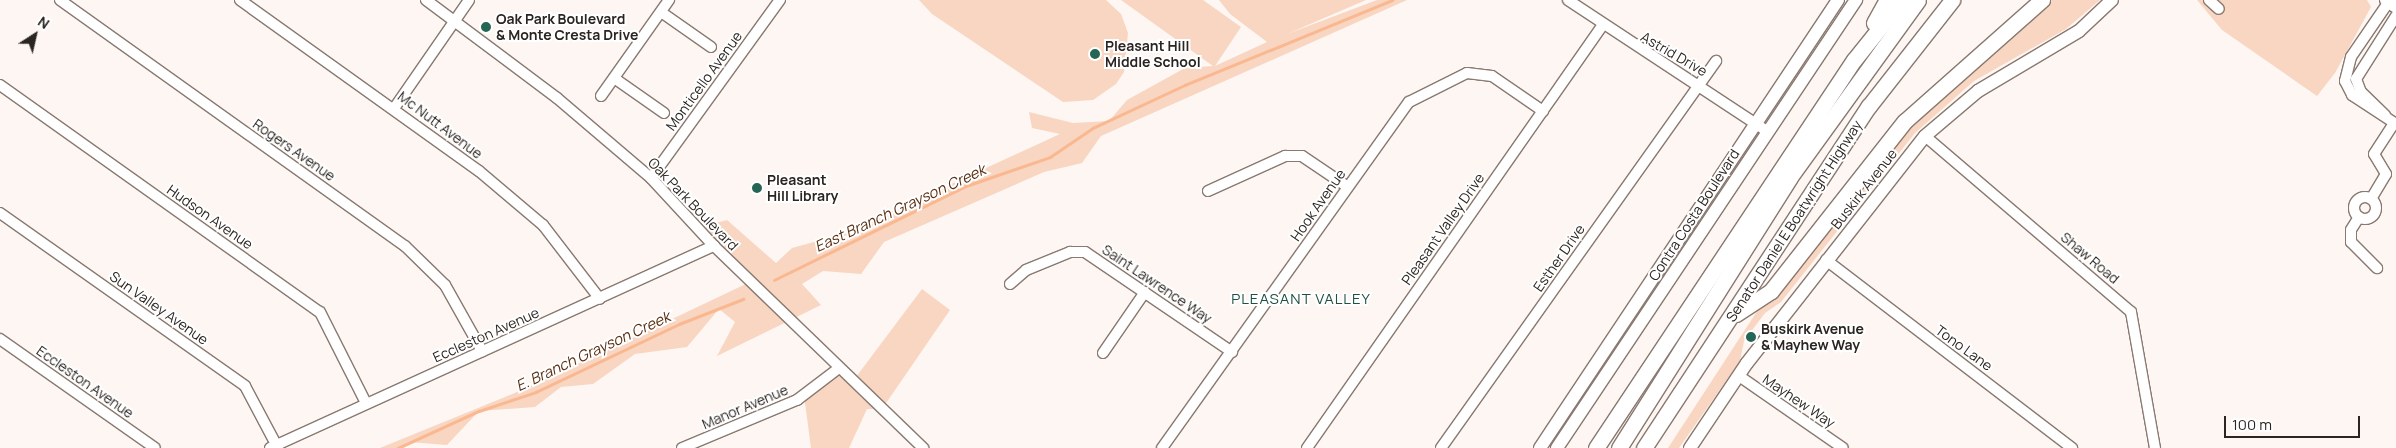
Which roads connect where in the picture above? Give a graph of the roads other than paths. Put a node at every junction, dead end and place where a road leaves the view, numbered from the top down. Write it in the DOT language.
graph roads {
  1 [pos="60,0"];
  2 [pos="240,0"];
  3 [pos="426,0"];
  4 [pos="469,0"];
  5 [pos="669,0"];
  6 [pos="780,0"];
  7 [pos="1568,0"];
  8 [pos="1838,0"];
  9 [pos="1856,0"];
  10 [pos="1887,0"];
  11 [pos="1902,0"];
  12 [pos="1918,0"];
  13 [pos="1952,0"];
  14 [pos="2042,0"];
  15 [pos="2112,0"];
  16 [pos="2209,0"];
  17 [pos="2390,2"];
  18 [pos="2219,9"];
  19 [pos="661,12"];
  20 [pos="2396,16"];
  21 [pos="455,20"];
  22 [pos="1602,26"];
  23 [pos="711,47"];
  24 [pos="1854,60"];
  25 [pos="1716,61"];
  26 [pos="614,78"];
  27 [pos="1700,84"];
  28 [pos="0,85"];
  29 [pos="601,96"];
  30 [pos="395,107"];
  31 [pos="1543,111"];
  32 [pos="664,113"];
  33 [pos="1754,122"];
  34 [pos="2393,122"];
  35 [pos="1767,131"];
  36 [pos="1925,136"];
  37 [pos="651,178"];
  38 [pos="1348,187"];
  39 [pos="1208,191"];
  40 [pos="2371,199"];
  41 [pos="0,213"];
  42 [pos="2359,217"];
  43 [pos="714,246"];
  44 [pos="1826,260"];
  45 [pos="2377,268"];
  46 [pos="1010,284"];
  47 [pos="1145,292"];
  48 [pos="600,299"];
  49 [pos="1732,317"];
  50 [pos="0,339"];
  51 [pos="482,352"];
  52 [pos="1232,352"];
  53 [pos="1103,353"];
  54 [pos="839,368"];
  55 [pos="1739,376"];
  56 [pos="366,403"];
  57 [pos="275,447"];
  58 [pos="155,448"];
  59 [pos="682,448"];
  60 [pos="923,448"];
  61 [pos="1162,448"];
  62 [pos="1307,448"];
  63 [pos="1441,448"];
  64 [pos="1540,448"];
  65 [pos="1557,448"];
  66 [pos="1596,448"];
  67 [pos="1619,448"];
  68 [pos="1644,448"];
  69 [pos="1690,448"];
  70 [pos="1844,448"];
  71 [pos="2072,448"];
  72 [pos="2155,448"];
  1 -- 51 [label="street, Rogers Avenue"];
  2 -- 30 [label="street, Mc Nutt Avenue"];
  3 -- 21 [label="street, Oak Park Boulevard"];
  4 -- 21 [label="street"];
  5 -- 19 [label="street"];
  6 -- 37 [label="street, Monticello Avenue"];
  7 -- 22 [label="street, Astrid Drive"];
  8 -- 33 [label="main road, Contra Costa Boulevard"];
  9 -- 35 [label="main road, Contra Costa Boulevard"];
  10 -- 24 [label="highway"];
  11 -- 24 [label="highway"];
  12 -- 67 [label="highway"];
  13 -- 49 [label="highway, Senator Daniel E Boatwright Highway"];
  14 -- 49 [label="highway"];
  15 -- 36 [label="main road, Buskirk Avenue"];
  16 -- 18 [label="street"];
  17 -- 34 [label="street"];
  19 -- 23 [label="street"];
  19 -- 26 [label="street"];
  20 -- 34 [label="street"];
  21 -- 30 [label="street"];
  21 -- 37 [label="street, Oak Park Boulevard"];
  22 -- 27 [label="street, Astrid Drive"];
  22 -- 31 [label="street, Pleasant Valley Drive"];
  24 -- 66 [label="highway"];
  25 -- 27 [label="street, Esther Drive"];
  26 -- 29 [label="street"];
  26 -- 32 [label="street"];
  27 -- 33 [label="street, Astrid Drive"];
  27 -- 63 [label="street, Esther Drive"];
  28 -- 56 [label="street, Hudson Avenue"];
  30 -- 48 [label="street, Mc Nutt Avenue"];
  31 -- 38 [label="street, Hook Avenue"];
  31 -- 62 [label="street, Pleasant Valley Drive"];
  33 -- 35 [label="street, Astrid Drive"];
  33 -- 64 [label="main road, Contra Costa Boulevard"];
  34 -- 40 [label="street"];
  35 -- 65 [label="main road, Contra Costa Boulevard"];
  36 -- 44 [label="main road, Buskirk Avenue"];
  36 -- 72 [label="street, Shaw Road"];
  37 -- 43 [label="street, Oak Park Boulevard"];
  38 -- 39 [label="street"];
  38 -- 52 [label="street, Hook Avenue"];
  40 -- 42 [label="street"];
  40 -- 42 [label="street"];
  41 -- 57 [label="street, Sun Valley Avenue"];
  42 -- 45 [label="street"];
  43 -- 48 [label="street, Eccleston Avenue"];
  43 -- 54 [label="street, Oak Park Boulevard"];
  44 -- 55 [label="main road, Buskirk Avenue"];
  44 -- 71 [label="street, Tono Lane"];
  46 -- 47 [label="street, Saint Lawrence Way"];
  47 -- 52 [label="street, Saint Lawrence Way"];
  47 -- 53 [label="street"];
  48 -- 51 [label="street, Eccleston Avenue"];
  49 -- 68 [label="highway, Senator Daniel E Boatwright Highway"];
  50 -- 58 [label="street, Eccleston Avenue"];
  51 -- 56 [label="street, Eccleston Avenue"];
  52 -- 61 [label="street, Hook Avenue"];
  54 -- 59 [label="street, Manor Avenue"];
  54 -- 60 [label="street, Oak Park Boulevard"];
  55 -- 69 [label="main road, Buskirk Avenue"];
  55 -- 70 [label="street, Mayhew Way"];
  56 -- 57 [label="street, Eccleston Avenue"];
}
